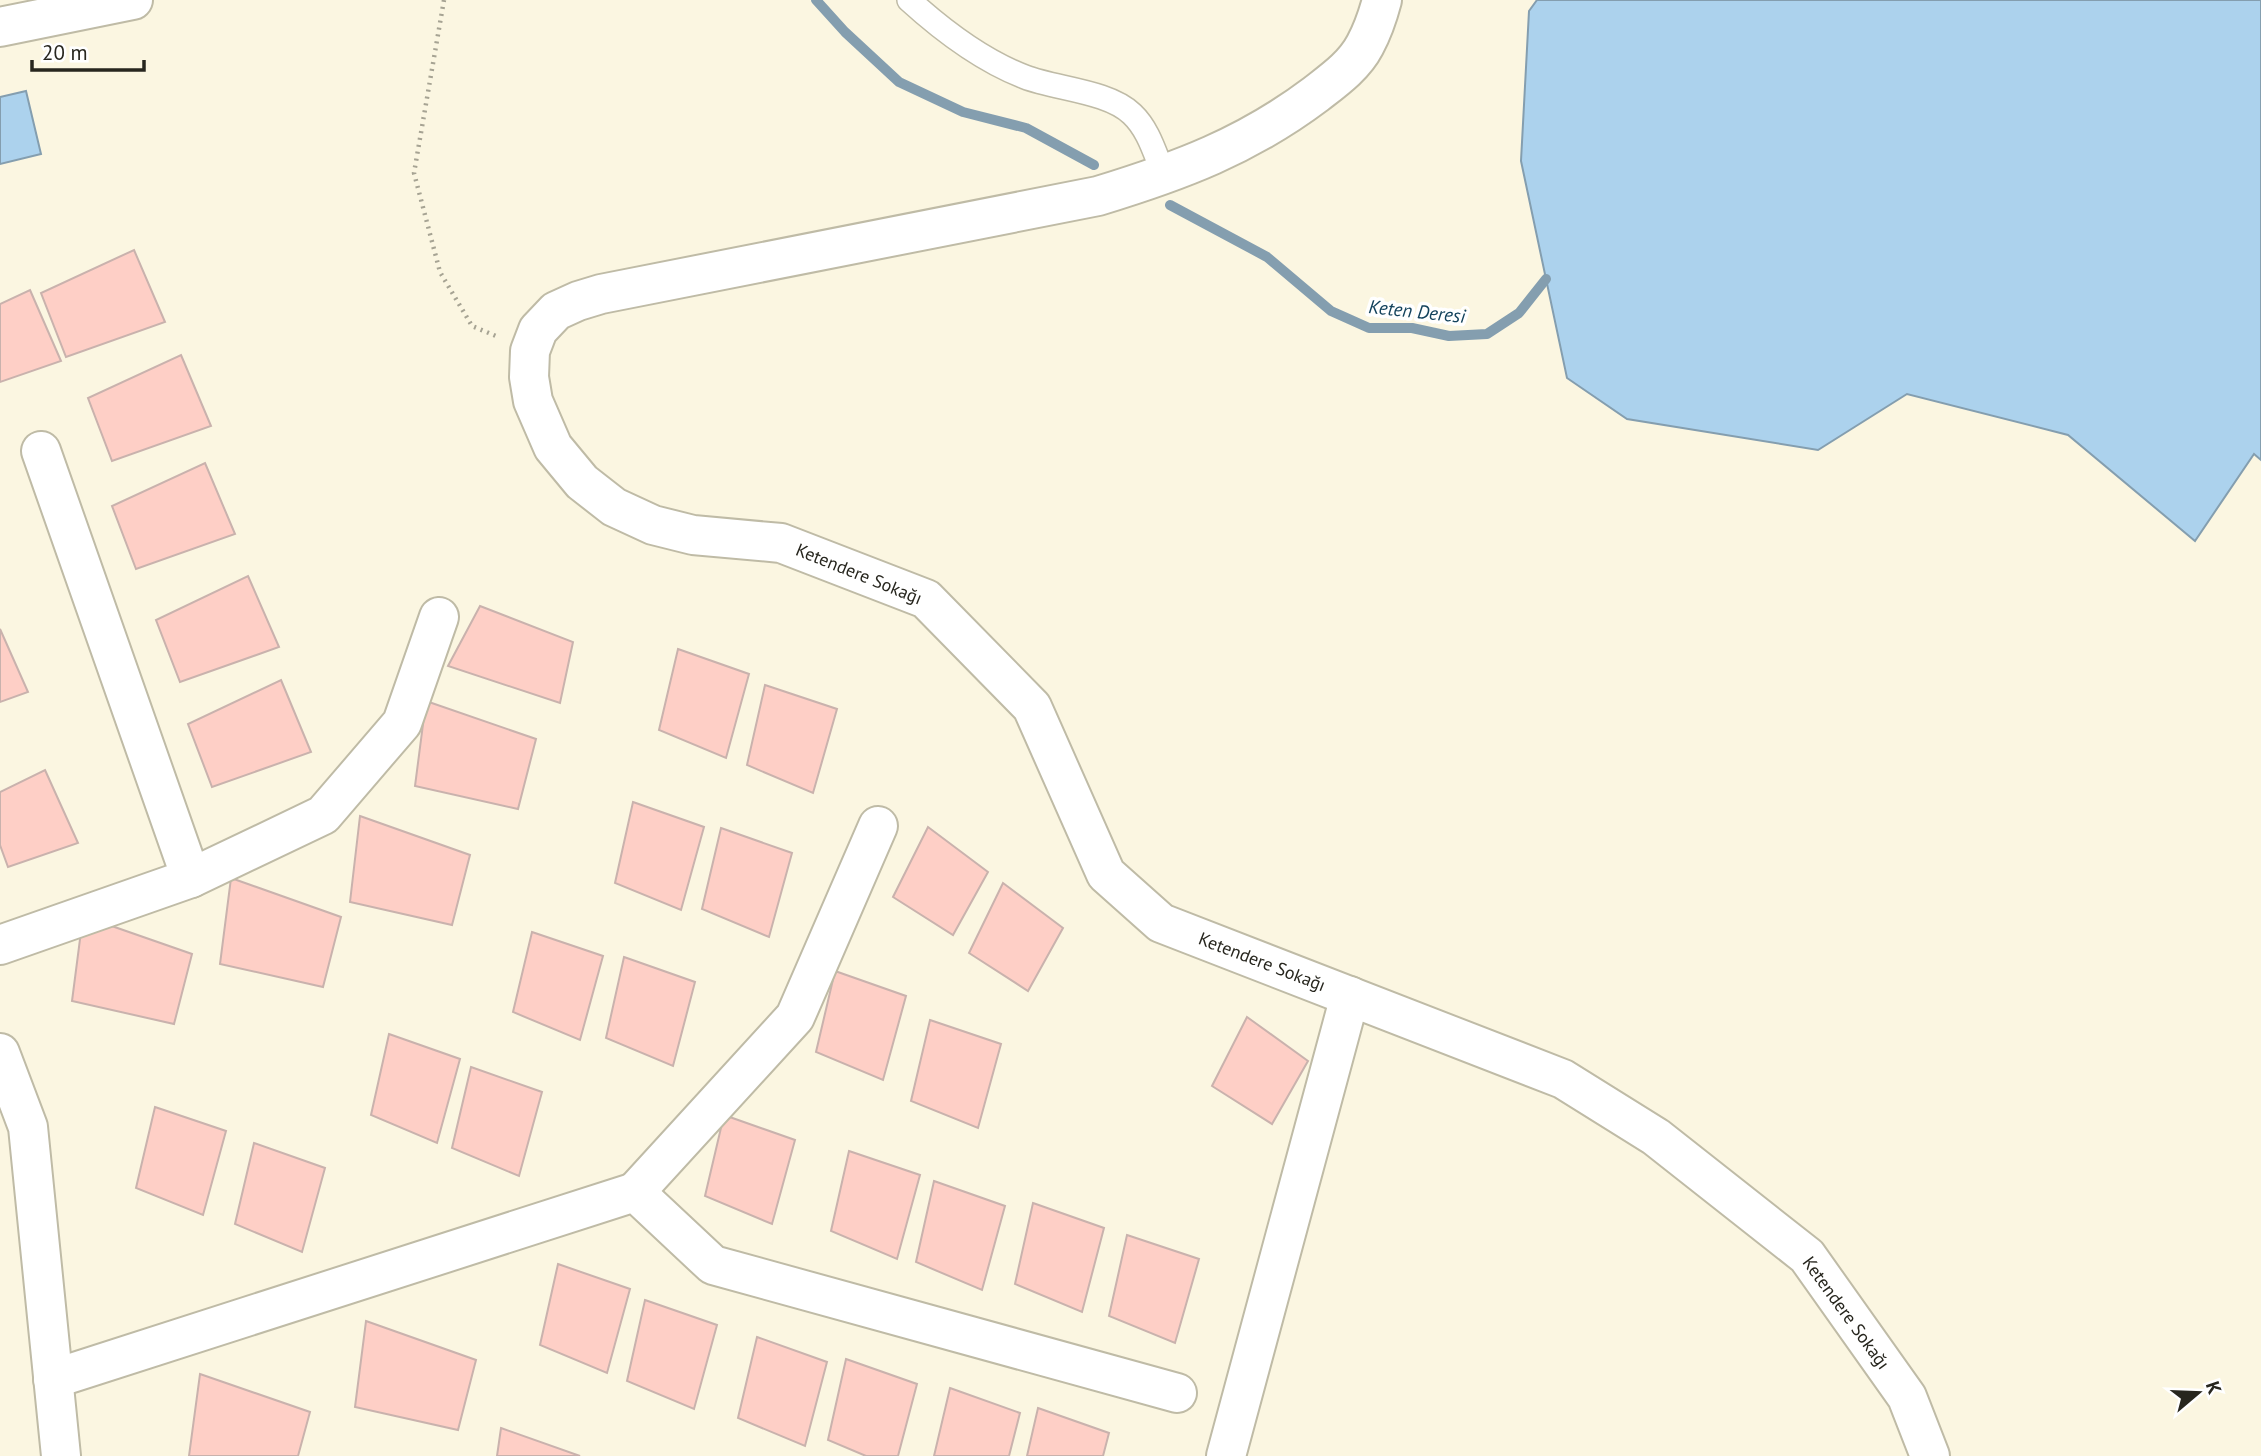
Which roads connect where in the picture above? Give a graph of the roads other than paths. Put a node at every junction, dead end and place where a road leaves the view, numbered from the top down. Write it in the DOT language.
graph roads {
  1 [pos="134,0"];
  2 [pos="908,0"];
  3 [pos="1382,0"];
  4 [pos="0,27"];
  5 [pos="1164,175"];
  6 [pos="41,451"];
  7 [pos="439,617"];
  8 [pos="878,826"];
  9 [pos="191,878"];
  10 [pos="0,945"];
  11 [pos="1350,996"];
  12 [pos="0,1053"];
  13 [pos="635,1192"];
  14 [pos="53,1379"];
  15 [pos="1177,1393"];
  16 [pos="61,1456"];
  17 [pos="1226,1456"];
  18 [pos="1930,1456"];
  1 -- 4 [label="street"];
  2 -- 5 [label="lane"];
  3 -- 5 [label="street, Ketendere Sokağı"];
  5 -- 11 [label="street, Ketendere Sokağı"];
  6 -- 9 [label="street"];
  7 -- 9 [label="street"];
  8 -- 13 [label="street"];
  9 -- 10 [label="street"];
  11 -- 17 [label="street"];
  11 -- 18 [label="street, Ketendere Sokağı"];
  12 -- 14 [label="street"];
  13 -- 14 [label="street"];
  13 -- 15 [label="street"];
  14 -- 16 [label="street"];
}
